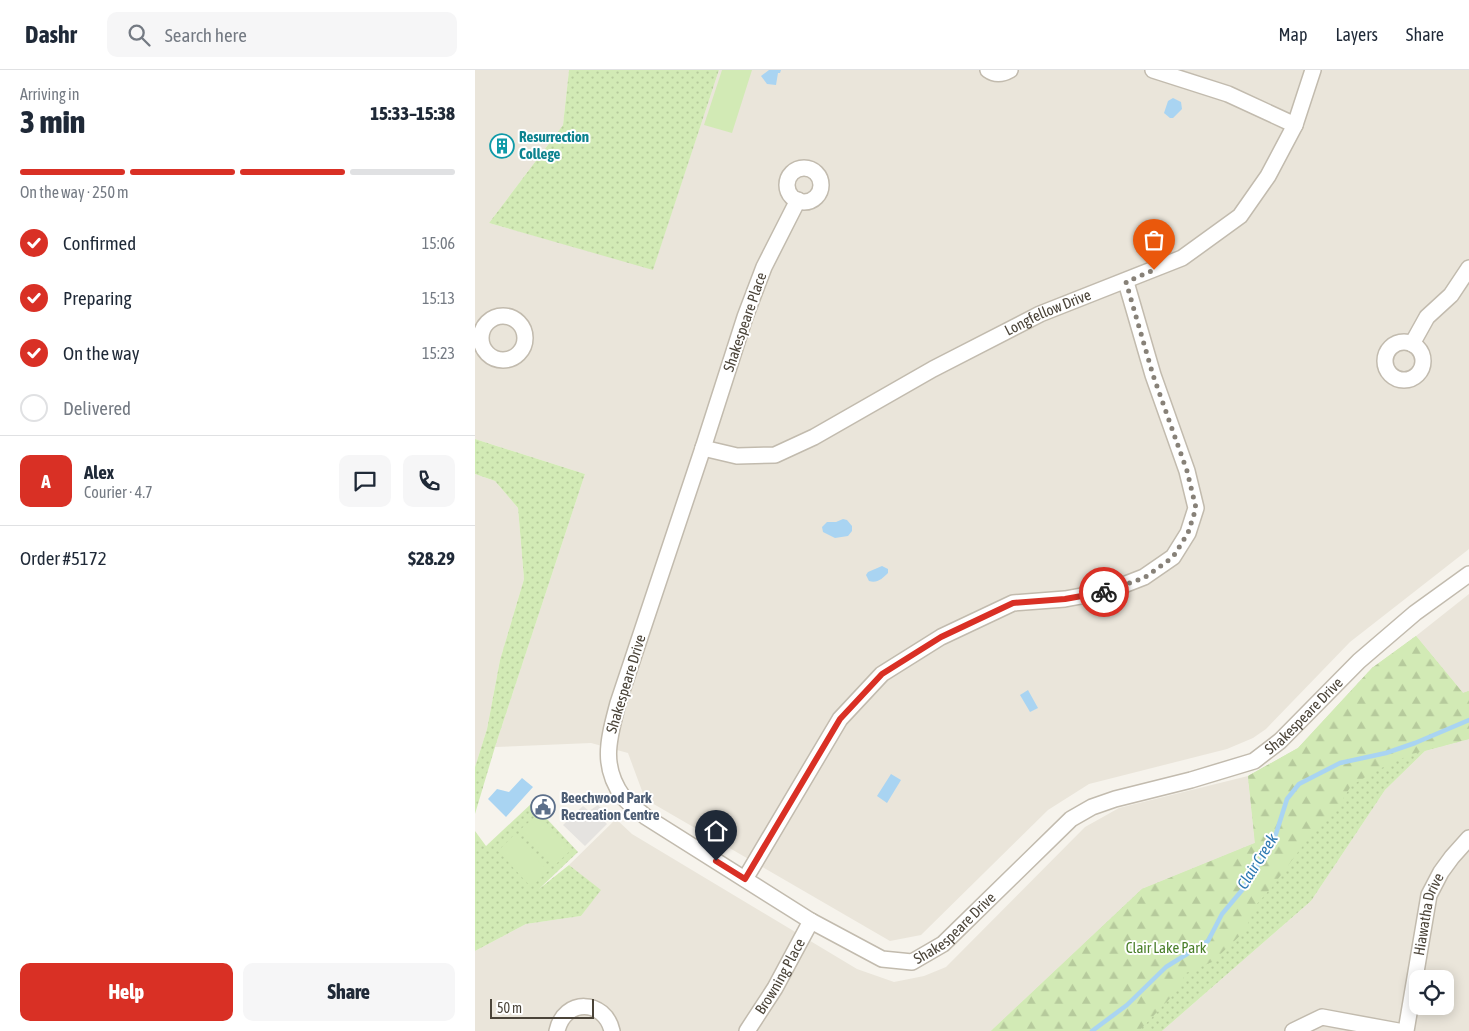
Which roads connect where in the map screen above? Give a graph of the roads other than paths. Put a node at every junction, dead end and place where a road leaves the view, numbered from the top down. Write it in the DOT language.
graph roads {
  1 [pos="988,70"];
  2 [pos="1010,70"];
  3 [pos="1153,70"];
  4 [pos="1313,70"];
  5 [pos="1295,124"];
  6 [pos="798,200"];
  7 [pos="1469,268"];
  8 [pos="1126,282"];
  9 [pos="1412,344"];
  10 [pos="703,448"];
  11 [pos="1469,574"];
  12 [pos="1469,838"];
  13 [pos="745,879"];
  14 [pos="811,922"];
  15 [pos="557,1031"];
  16 [pos="612,1031"];
  17 [pos="747,1031"];
  18 [pos="1293,1031"];
  19 [pos="1398,1031"];
  20 [pos="1406,1031"];
  1 -- 2 [label="street"];
  3 -- 5 [label="street"];
  4 -- 5 [label="street, Longfellow Drive"];
  5 -- 8 [label="street, Longfellow Drive"];
  6 -- 10 [label="street, Shakespeare Place"];
  7 -- 9 [label="street"];
  8 -- 10 [label="street, Longfellow Drive"];
  8 -- 13 [label="street"];
  10 -- 13 [label="street, Shakespeare Drive"];
  11 -- 14 [label="street, Shakespeare Drive"];
  12 -- 20 [label="street, Hiawatha Drive"];
  13 -- 14 [label="street, Shakespeare Drive"];
  14 -- 17 [label="street, Browning Place"];
  15 -- 16 [label="street"];
  18 -- 19 [label="street"];
}
